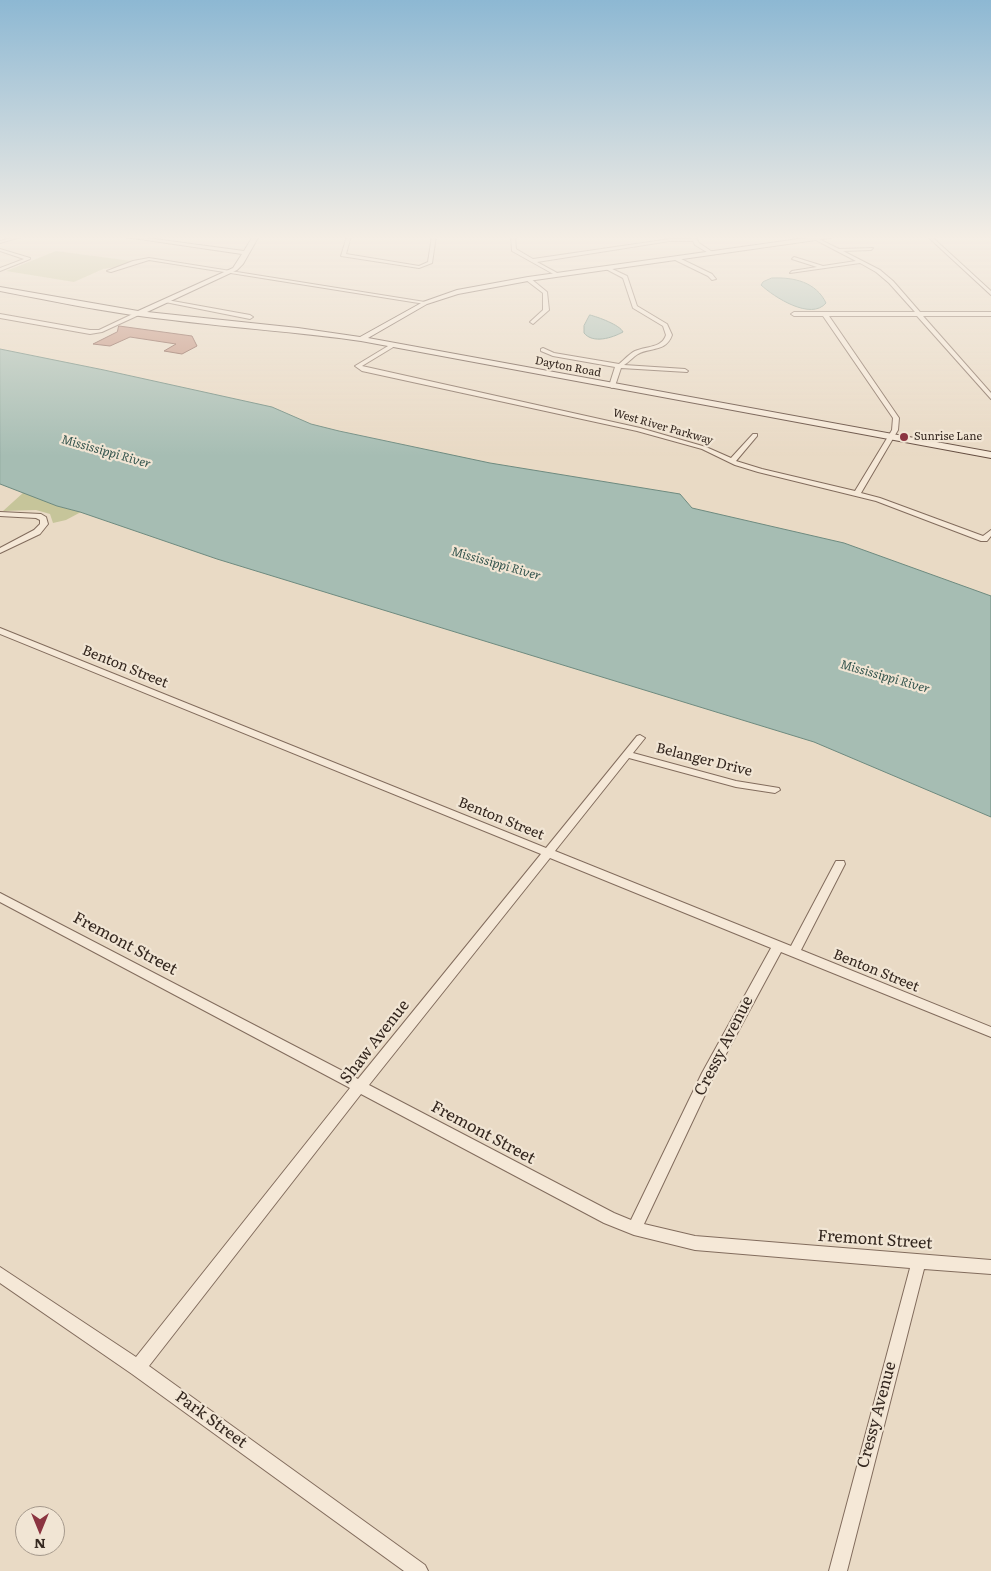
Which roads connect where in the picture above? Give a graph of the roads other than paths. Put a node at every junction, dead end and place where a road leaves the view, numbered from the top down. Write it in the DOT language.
graph roads {
  1 [pos="118,309"];
  2 [pos="120,309"];
  3 [pos="148,309"];
  4 [pos="210,309"];
  5 [pos="414,309"];
  6 [pos="546,309"];
  7 [pos="640,309"];
  8 [pos="915,309"];
  9 [pos="139,313"];
  10 [pos="794,314"];
  11 [pos="825,314"];
  12 [pos="919,314"];
  13 [pos="991,314"];
  14 [pos="0,316"];
  15 [pos="250,317"];
  16 [pos="533,322"];
  17 [pos="361,339"];
  18 [pos="393,345"];
  19 [pos="543,350"];
  20 [pos="620,366"];
  21 [pos="685,371"];
  22 [pos="612,386"];
  23 [pos="991,397"];
  24 [pos="755,435"];
  25 [pos="890,437"];
  26 [pos="991,455"];
  27 [pos="732,462"];
  28 [pos="857,494"];
  29 [pos="0,514"];
  30 [pos="991,532"];
  31 [pos="0,551"];
  32 [pos="0,631"];
  33 [pos="640,738"];
  34 [pos="627,754"];
  35 [pos="775,790"];
  36 [pos="546,852"];
  37 [pos="840,864"];
  38 [pos="0,897"];
  39 [pos="778,946"];
  40 [pos="794,952"];
  41 [pos="991,1032"];
  42 [pos="360,1088"];
  43 [pos="634,1228"];
  44 [pos="919,1260"];
  45 [pos="991,1267"];
  46 [pos="0,1274"];
  47 [pos="138,1368"];
  48 [pos="419,1571"];
  49 [pos="838,1571"];
  1 -- 9 [label="street, Dayton Road"];
  2 -- 9 [label="main road, Dayton Road"];
  3 -- 9 [label="street"];
  4 -- 15 [label="street"];
  5 -- 17 [label="street"];
  6 -- 16 [label="street"];
  7 -- 20 [label="street"];
  8 -- 12 [label="street"];
  9 -- 14 [label="street"];
  9 -- 17 [label="street, Dayton Road"];
  10 -- 11 [label="street"];
  11 -- 12 [label="street"];
  11 -- 25 [label="street"];
  12 -- 13 [label="street"];
  12 -- 23 [label="street"];
  17 -- 18 [label="street, Dayton Road"];
  18 -- 22 [label="street, Dayton Road"];
  18 -- 27 [label="street, West River Parkway"];
  19 -- 20 [label="street"];
  20 -- 21 [label="street"];
  20 -- 22 [label="street"];
  22 -- 25 [label="street, Dayton Road"];
  24 -- 27 [label="street"];
  25 -- 26 [label="street, Dayton Road"];
  25 -- 28 [label="street"];
  27 -- 28 [label="street, West River Parkway"];
  28 -- 30 [label="street, West River Parkway"];
  29 -- 31 [label="street"];
  32 -- 36 [label="street, Benton Street"];
  33 -- 34 [label="street, Shaw Avenue"];
  34 -- 35 [label="street, Belanger Drive"];
  34 -- 36 [label="street, Shaw Avenue"];
  36 -- 39 [label="street, Benton Street"];
  36 -- 42 [label="street, Shaw Avenue"];
  37 -- 40 [label="street"];
  38 -- 42 [label="street, Fremont Street"];
  39 -- 40 [label="street, Benton Street"];
  39 -- 43 [label="street, Cressy Avenue"];
  40 -- 41 [label="street, Benton Street"];
  42 -- 43 [label="street, Fremont Street"];
  42 -- 47 [label="street, Shaw Avenue"];
  43 -- 44 [label="street, Fremont Street"];
  44 -- 45 [label="street, Fremont Street"];
  44 -- 49 [label="street, Cressy Avenue"];
  46 -- 47 [label="street, Park Street"];
  47 -- 48 [label="street, Park Street"];
}
